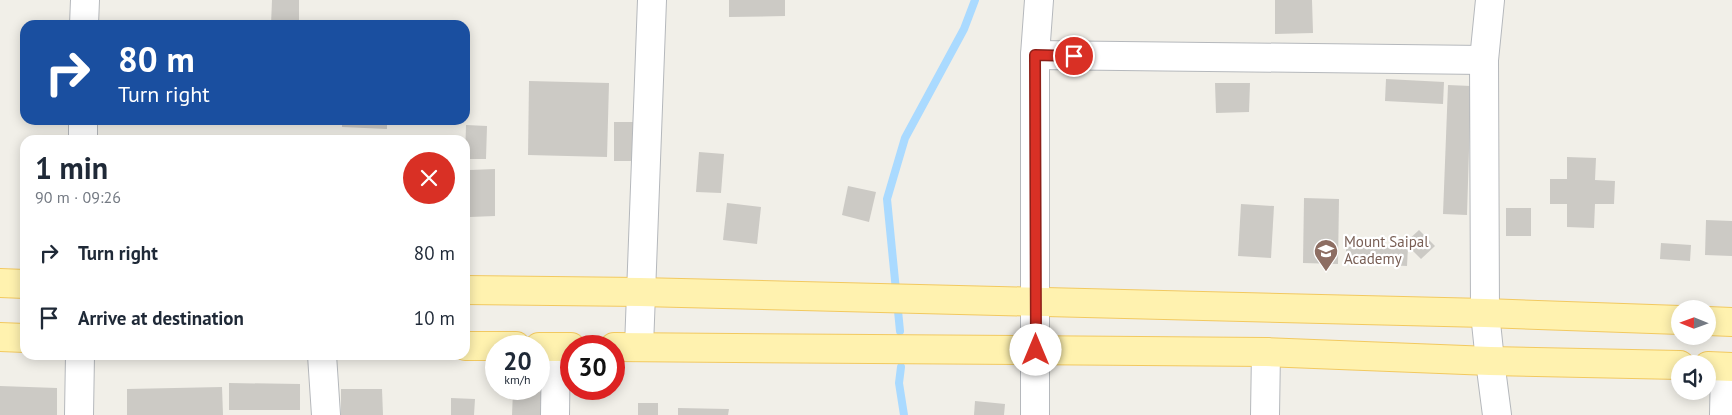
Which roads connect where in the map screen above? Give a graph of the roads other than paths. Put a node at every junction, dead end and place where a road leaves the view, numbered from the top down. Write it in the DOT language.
graph roads {
  1 [pos="85,0"];
  2 [pos="652,0"];
  3 [pos="1039,0"];
  4 [pos="1490,0"];
  5 [pos="84,20"];
  6 [pos="1035,55"];
  7 [pos="1484,60"];
  8 [pos="0,283"];
  9 [pos="20,284"];
  10 [pos="470,290"];
  11 [pos="640,292"];
  12 [pos="1036,303"];
  13 [pos="1485,313"];
  14 [pos="1671,320"];
  15 [pos="1716,321"];
  16 [pos="1732,322"];
  17 [pos="0,337"];
  18 [pos="20,338"];
  19 [pos="470,346"];
  20 [pos="485,346"];
  21 [pos="555,347"];
  22 [pos="627,347"];
  23 [pos="1036,350"];
  24 [pos="1266,352"];
  25 [pos="80,360"];
  26 [pos="322,360"];
  27 [pos="1490,361"];
  28 [pos="1671,365"];
  29 [pos="1722,366"];
  30 [pos="79,415"];
  31 [pos="326,415"];
  32 [pos="555,415"];
  33 [pos="1035,415"];
  34 [pos="1265,415"];
  35 [pos="1497,415"];
  36 [pos="1724,415"];
  1 -- 5 [label="street"];
  2 -- 11 [label="street"];
  3 -- 6 [label="street"];
  4 -- 7 [label="street"];
  6 -- 7 [label="street"];
  6 -- 12 [label="street"];
  7 -- 13 [label="street"];
  8 -- 9 [label="main road"];
  10 -- 11 [label="main road"];
  11 -- 12 [label="main road"];
  11 -- 22 [label="street"];
  12 -- 13 [label="main road"];
  12 -- 23 [label="street"];
  13 -- 14 [label="main road"];
  13 -- 27 [label="street"];
  15 -- 16 [label="main road"];
  17 -- 18 [label="main road"];
  19 -- 20 [label="main road"];
  21 -- 32 [label="street"];
  22 -- 23 [label="main road"];
  23 -- 24 [label="main road"];
  23 -- 33 [label="street"];
  24 -- 27 [label="main road"];
  24 -- 34 [label="street"];
  25 -- 30 [label="street"];
  26 -- 31 [label="street"];
  27 -- 28 [label="main road"];
  27 -- 35 [label="street"];
  29 -- 36 [label="street"];
}
